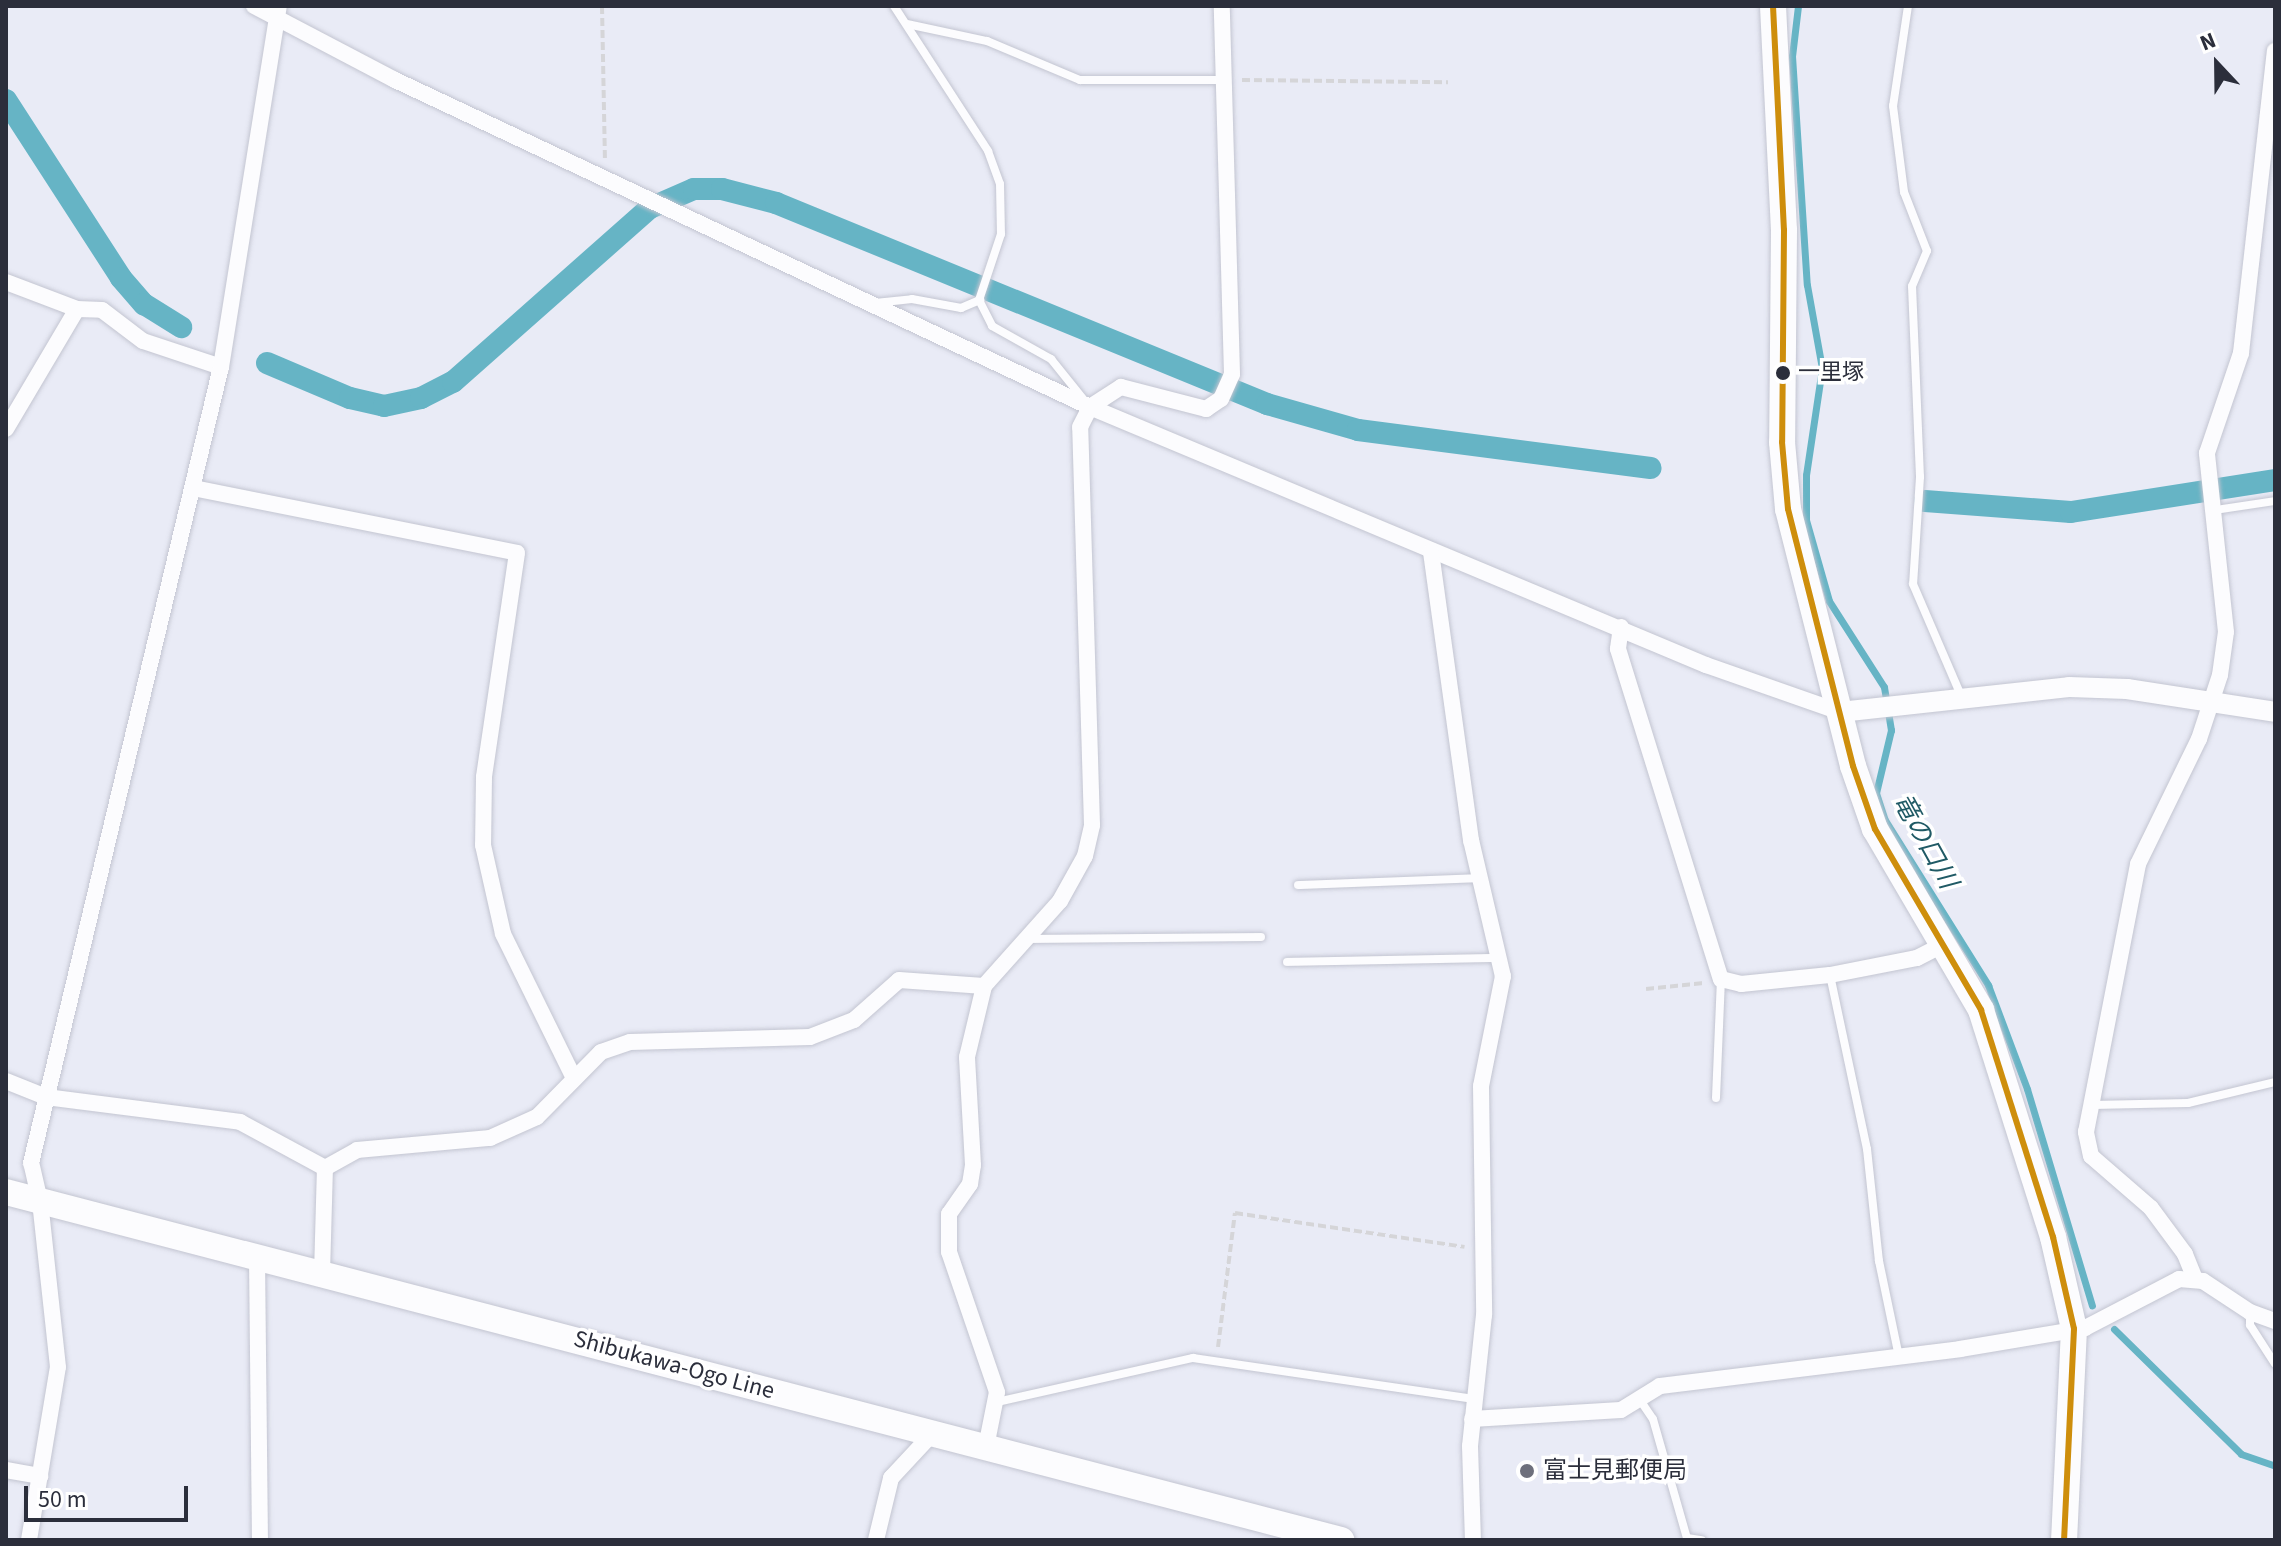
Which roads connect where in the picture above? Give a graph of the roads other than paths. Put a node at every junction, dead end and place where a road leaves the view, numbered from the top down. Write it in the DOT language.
graph roads {
  1 [pos="254,6"];
  2 [pos="894,6"];
  3 [pos="1222,6"];
  4 [pos="1773,6"];
  5 [pos="1908,6"];
  6 [pos="278,12"];
  7 [pos="907,24"];
  8 [pos="2275,51"];
  9 [pos="1224,80"];
  10 [pos="6,282"];
  11 [pos="980,300"];
  12 [pos="873,304"];
  13 [pos="77,309"];
  14 [pos="221,367"];
  15 [pos="1090,407"];
  16 [pos="6,429"];
  17 [pos="193,488"];
  18 [pos="2275,501"];
  19 [pos="2215,508"];
  20 [pos="1431,552"];
  21 [pos="1621,627"];
  22 [pos="1962,699"];
  23 [pos="2212,701"];
  24 [pos="1840,712"];
  25 [pos="2275,712"];
  26 [pos="1478,878"];
  27 [pos="1298,885"];
  28 [pos="1261,937"];
  29 [pos="1023,939"];
  30 [pos="1945,944"];
  31 [pos="1501,958"];
  32 [pos="1287,962"];
  33 [pos="1830,975"];
  34 [pos="1721,979"];
  35 [pos="984,986"];
  36 [pos="574,1078"];
  37 [pos="6,1081"];
  38 [pos="2275,1082"];
  39 [pos="46,1097"];
  40 [pos="1716,1098"];
  41 [pos="2091,1105"];
  42 [pos="325,1168"];
  43 [pos="6,1192"];
  44 [pos="40,1201"];
  45 [pos="257,1257"];
  46 [pos="322,1274"];
  47 [pos="2195,1279"];
  48 [pos="2250,1312"];
  49 [pos="2275,1321"];
  50 [pos="2074,1329"];
  51 [pos="1899,1358"];
  52 [pos="2275,1364"];
  53 [pos="1474,1399"];
  54 [pos="1640,1400"];
  55 [pos="997,1402"];
  56 [pos="1472,1419"];
  57 [pos="932,1434"];
  58 [pos="986,1447"];
  59 [pos="6,1470"];
  60 [pos="40,1476"];
  61 [pos="29,1540"];
  62 [pos="260,1540"];
  63 [pos="876,1540"];
  64 [pos="1341,1540"];
  65 [pos="1473,1540"];
  66 [pos="1702,1540"];
  67 [pos="2064,1540"];
  1 -- 6 [label="street"];
  2 -- 7 [label="lane"];
  3 -- 9 [label="street"];
  4 -- 24 [label="main road"];
  5 -- 22 [label="lane"];
  6 -- 12 [label="street"];
  6 -- 14 [label="street"];
  7 -- 9 [label="lane"];
  7 -- 11 [label="lane"];
  8 -- 19 [label="street"];
  9 -- 15 [label="street"];
  10 -- 13 [label="street"];
  11 -- 12 [label="lane"];
  11 -- 15 [label="lane"];
  12 -- 15 [label="street"];
  13 -- 14 [label="street"];
  13 -- 16 [label="street"];
  14 -- 17 [label="street"];
  15 -- 20 [label="street"];
  15 -- 29 [label="street"];
  17 -- 36 [label="street"];
  17 -- 39 [label="street"];
  18 -- 19 [label="lane"];
  19 -- 23 [label="street"];
  20 -- 21 [label="street"];
  20 -- 26 [label="street"];
  21 -- 24 [label="street"];
  21 -- 34 [label="street"];
  22 -- 23 [label="street"];
  22 -- 24 [label="street"];
  23 -- 25 [label="street"];
  23 -- 41 [label="street"];
  24 -- 30 [label="main road"];
  26 -- 27 [label="lane"];
  26 -- 31 [label="street"];
  28 -- 29 [label="lane"];
  29 -- 35 [label="street"];
  30 -- 33 [label="street"];
  30 -- 50 [label="main road"];
  31 -- 32 [label="lane"];
  31 -- 53 [label="street"];
  33 -- 34 [label="street"];
  33 -- 51 [label="lane"];
  34 -- 40 [label="lane"];
  35 -- 36 [label="street"];
  35 -- 55 [label="street"];
  36 -- 42 [label="street"];
  37 -- 39 [label="street"];
  38 -- 41 [label="lane"];
  39 -- 42 [label="street"];
  39 -- 44 [label="street"];
  41 -- 47 [label="street"];
  42 -- 46 [label="street"];
  43 -- 44 [label="main road, Shibukawa-Ogo Line"];
  44 -- 45 [label="main road, Shibukawa-Ogo Line"];
  44 -- 60 [label="street"];
  45 -- 46 [label="main road, Shibukawa-Ogo Line"];
  45 -- 62 [label="street"];
  46 -- 57 [label="main road, Shibukawa-Ogo Line"];
  47 -- 48 [label="street"];
  47 -- 50 [label="street"];
  48 -- 49 [label="street"];
  48 -- 52 [label="lane"];
  50 -- 51 [label="street"];
  50 -- 67 [label="main road"];
  51 -- 54 [label="street"];
  53 -- 55 [label="lane"];
  53 -- 56 [label="street"];
  54 -- 56 [label="street"];
  54 -- 66 [label="lane"];
  55 -- 58 [label="street"];
  56 -- 65 [label="street"];
  57 -- 58 [label="main road, Shibukawa-Ogo Line"];
  57 -- 63 [label="street"];
  58 -- 64 [label="main road, Shibukawa-Ogo Line"];
  59 -- 60 [label="street"];
  60 -- 61 [label="street"];
}
